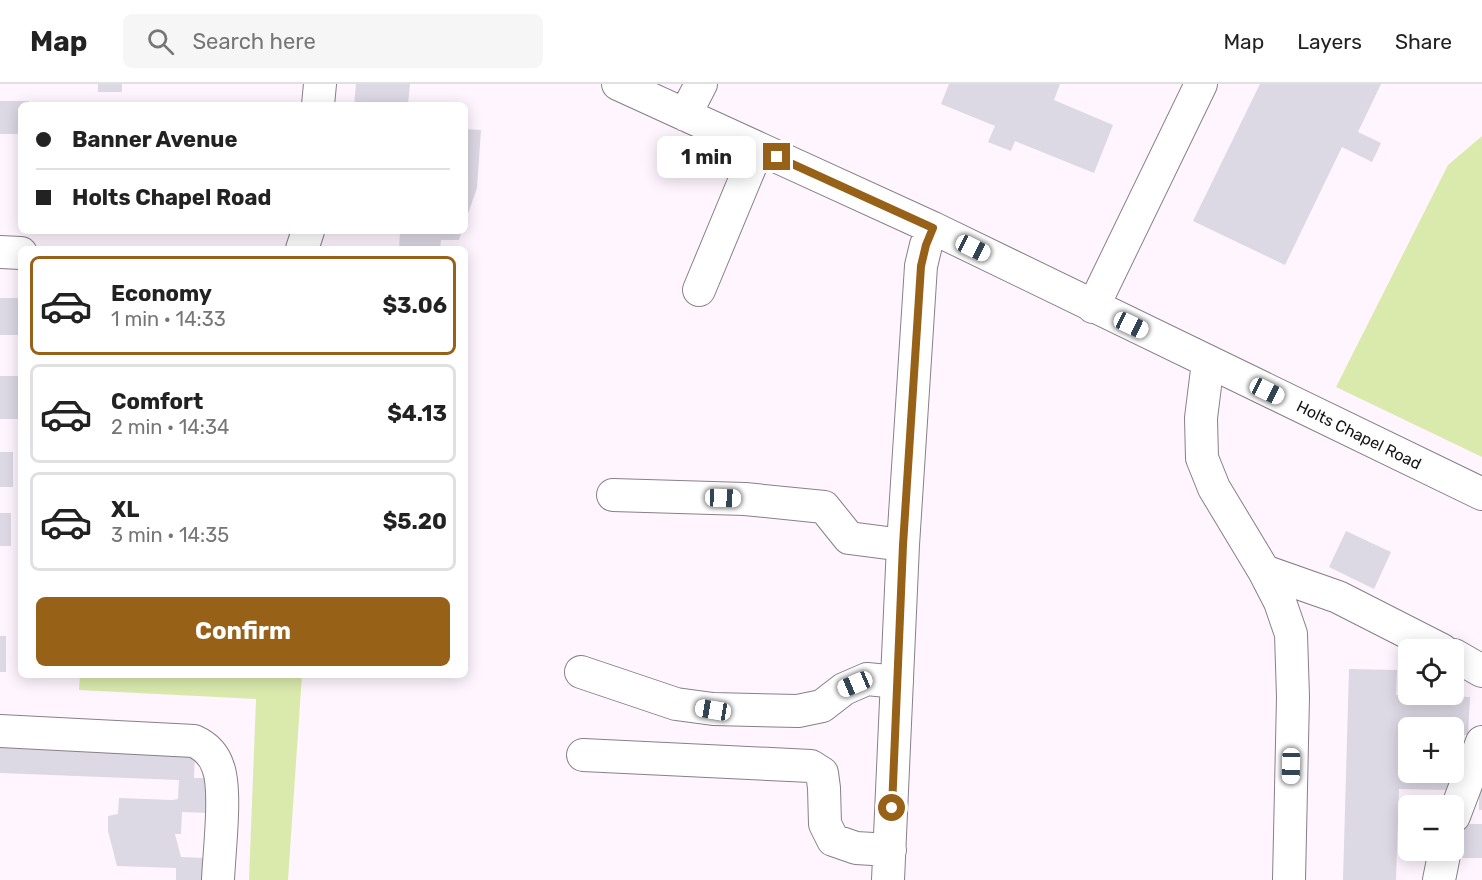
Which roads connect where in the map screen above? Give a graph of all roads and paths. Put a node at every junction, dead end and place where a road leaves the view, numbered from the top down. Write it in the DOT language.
graph roads {
  1 [pos="320,84"];
  2 [pos="618,84"];
  3 [pos="701,84"];
  4 [pos="1201,84"];
  5 [pos="318,102"];
  6 [pos="685,115"];
  7 [pos="758,148"];
  8 [pos="933,228"];
  9 [pos="0,252"];
  10 [pos="18,253"];
  11 [pos="699,290"];
  12 [pos="1093,307"];
  13 [pos="1208,362"];
  14 [pos="1482,494"];
  15 [pos="613,495"];
  16 [pos="903,545"];
  17 [pos="1264,571"];
  18 [pos="1420,639"];
  19 [pos="1464,661"];
  20 [pos="1482,671"];
  21 [pos="581,672"];
  22 [pos="897,682"];
  23 [pos="0,731"];
  24 [pos="1482,742"];
  25 [pos="583,755"];
  26 [pos="1462,795"];
  27 [pos="1443,861"];
  28 [pos="889,865"];
  29 [pos="218,880"];
  30 [pos="1289,880"];
  31 [pos="1439,880"];
  1 -- 5 [label="street"];
  2 -- 6 [label="street, Holts Chapel Road"];
  3 -- 6 [label="street"];
  4 -- 12 [label="street"];
  6 -- 7 [label="street, Holts Chapel Road"];
  7 -- 8 [label="street, Holts Chapel Road"];
  7 -- 11 [label="street"];
  8 -- 12 [label="street, Holts Chapel Road"];
  8 -- 16 [label="street"];
  9 -- 10 [label="street"];
  12 -- 13 [label="street, Holts Chapel Road"];
  13 -- 14 [label="street, Holts Chapel Road"];
  13 -- 17 [label="street"];
  15 -- 16 [label="street"];
  16 -- 22 [label="street"];
  17 -- 18 [label="street"];
  17 -- 30 [label="street"];
  19 -- 20 [label="street"];
  21 -- 22 [label="street"];
  22 -- 28 [label="street"];
  23 -- 29 [label="street"];
  24 -- 26 [label="street"];
  25 -- 28 [label="street"];
  27 -- 31 [label="street"];
}
